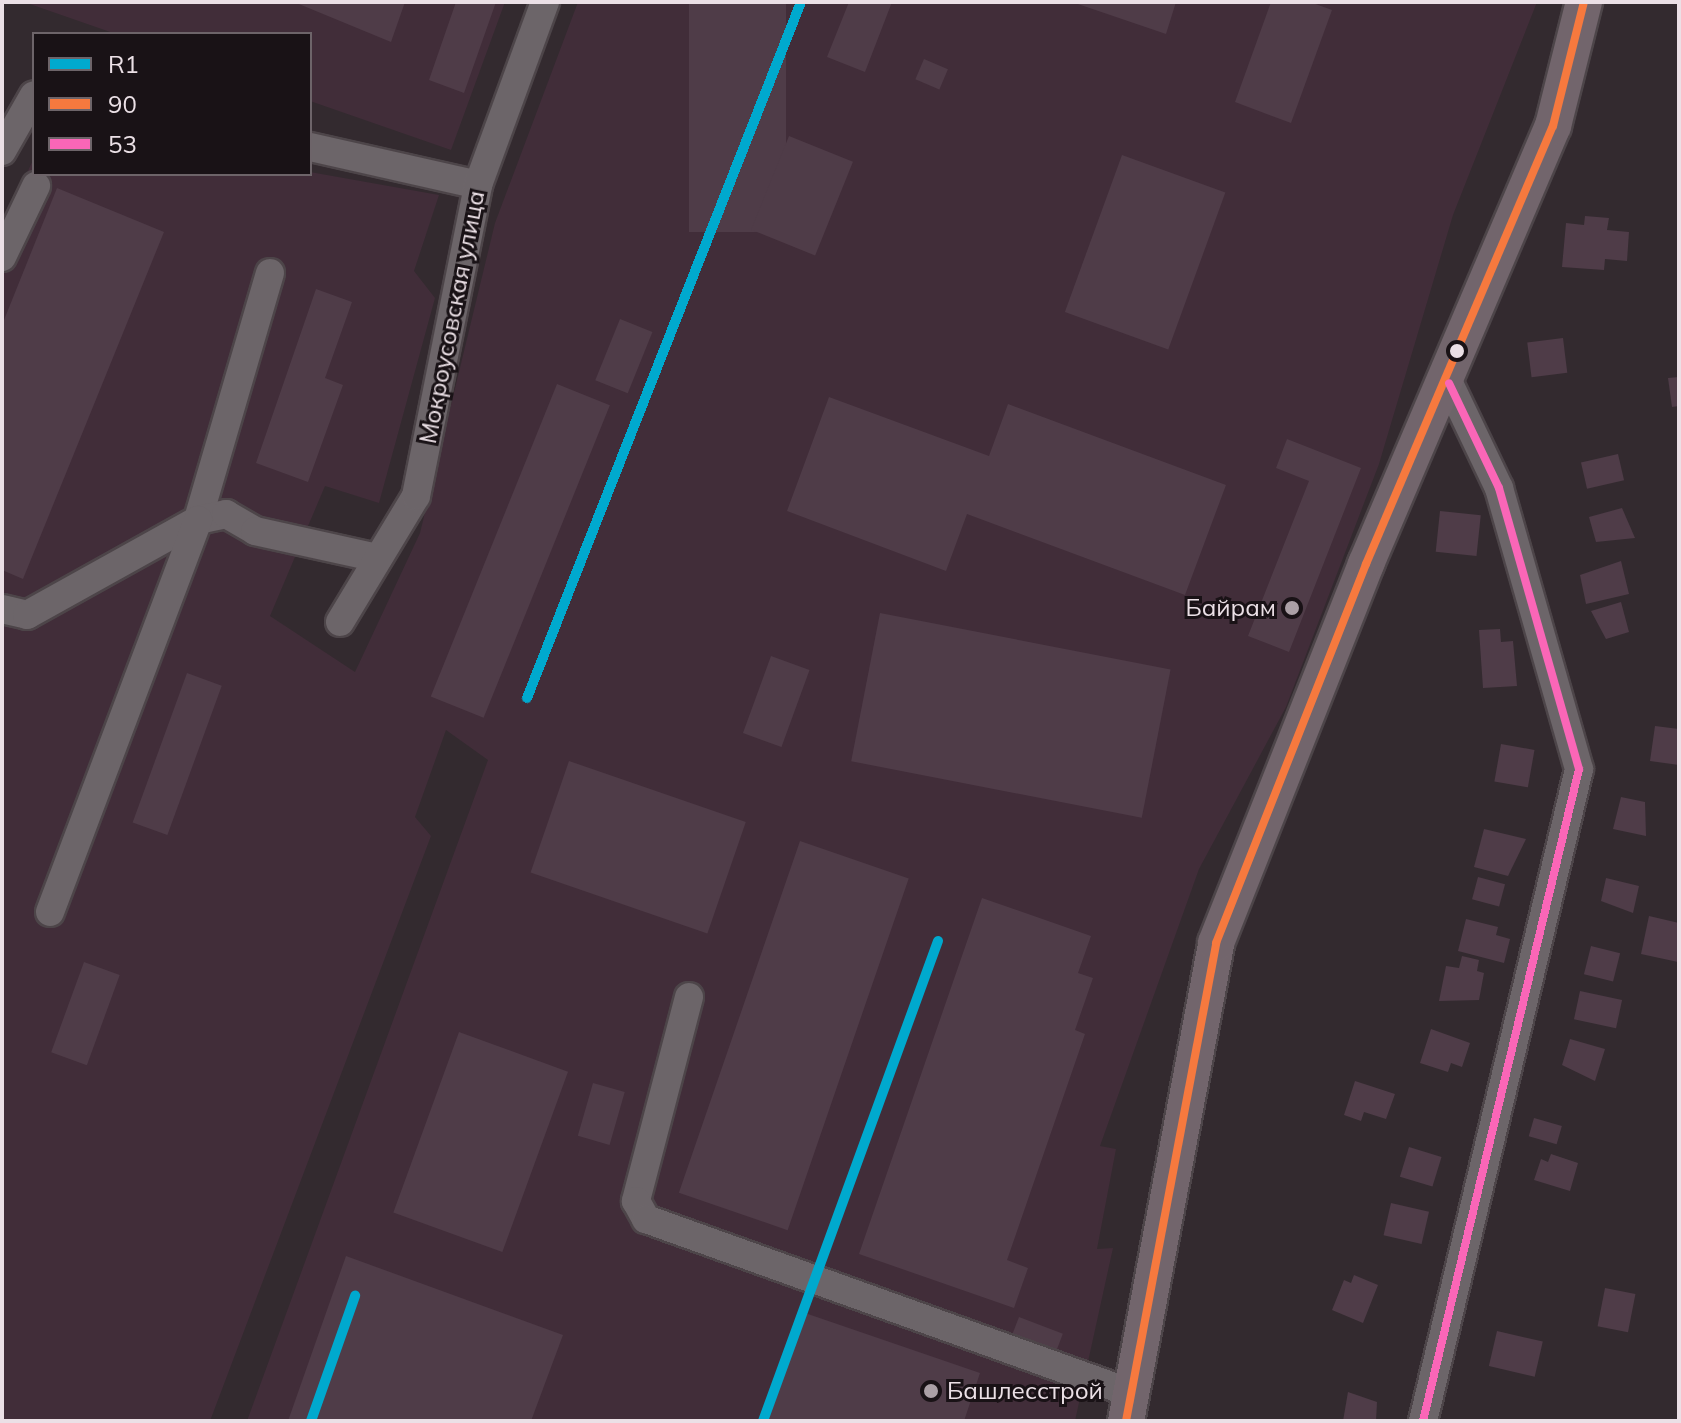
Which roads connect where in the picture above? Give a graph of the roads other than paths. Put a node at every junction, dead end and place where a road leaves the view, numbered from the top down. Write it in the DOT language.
graph roads {
  1 [pos="545,2"];
  2 [pos="1584,2"];
  3 [pos="32,98"];
  4 [pos="312,147"];
  5 [pos="2,151"];
  6 [pos="478,185"];
  7 [pos="36,186"];
  8 [pos="2,257"];
  9 [pos="270,273"];
  10 [pos="1449,383"];
  11 [pos="198,520"];
  12 [pos="378,558"];
  13 [pos="2,609"];
  14 [pos="340,622"];
  15 [pos="50,912"];
  16 [pos="689,997"];
  17 [pos="1128,1407"];
  18 [pos="1423,1421"];
  1 -- 6 [label="street, Мокроусовская улица"];
  2 -- 10 [label="main road"];
  3 -- 5 [label="street"];
  4 -- 6 [label="street"];
  6 -- 12 [label="street, Мокроусовская улица"];
  7 -- 8 [label="street"];
  9 -- 11 [label="street"];
  10 -- 17 [label="main road"];
  10 -- 18 [label="street"];
  11 -- 12 [label="street"];
  11 -- 13 [label="street"];
  11 -- 15 [label="street"];
  12 -- 14 [label="street, Мокроусовская улица"];
  16 -- 17 [label="street"];
}
